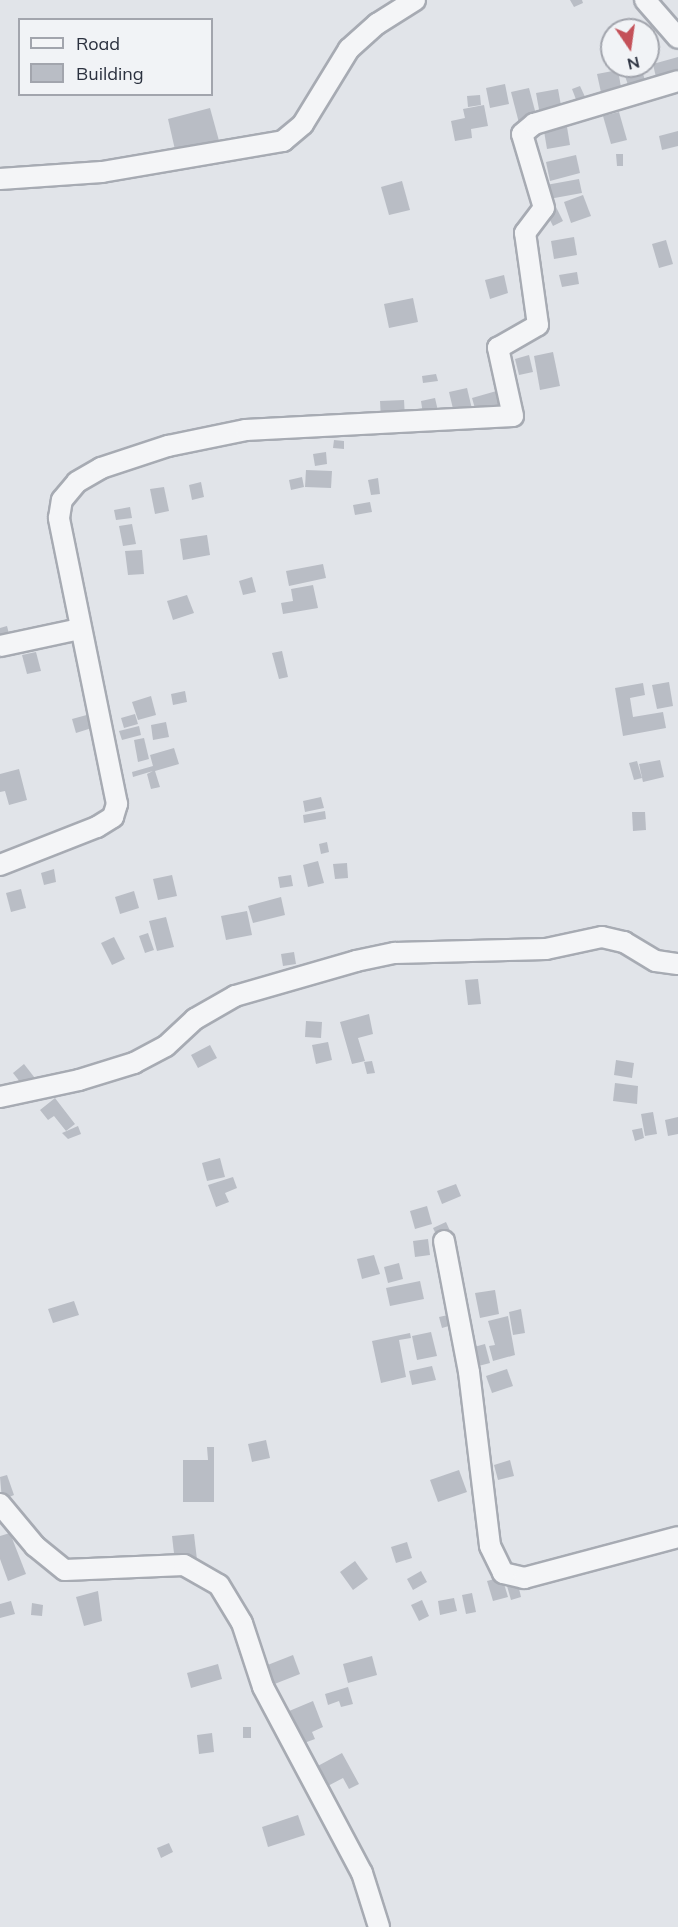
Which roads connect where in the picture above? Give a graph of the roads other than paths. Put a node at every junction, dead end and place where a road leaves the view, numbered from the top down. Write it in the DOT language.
graph roads {
  1 [pos="415,0"];
  2 [pos="645,0"];
  3 [pos="678,38"];
  4 [pos="678,81"];
  5 [pos="0,180"];
  6 [pos="80,629"];
  7 [pos="0,646"];
  8 [pos="0,865"];
  9 [pos="678,964"];
  10 [pos="0,1097"];
  11 [pos="444,1241"];
  12 [pos="0,1504"];
  13 [pos="678,1537"];
  14 [pos="379,1927"];
  1 -- 5 [label="street"];
  2 -- 3 [label="street"];
  4 -- 6 [label="street"];
  6 -- 7 [label="street"];
  6 -- 8 [label="street"];
  9 -- 10 [label="street"];
  11 -- 13 [label="street"];
  12 -- 14 [label="street"];
}
